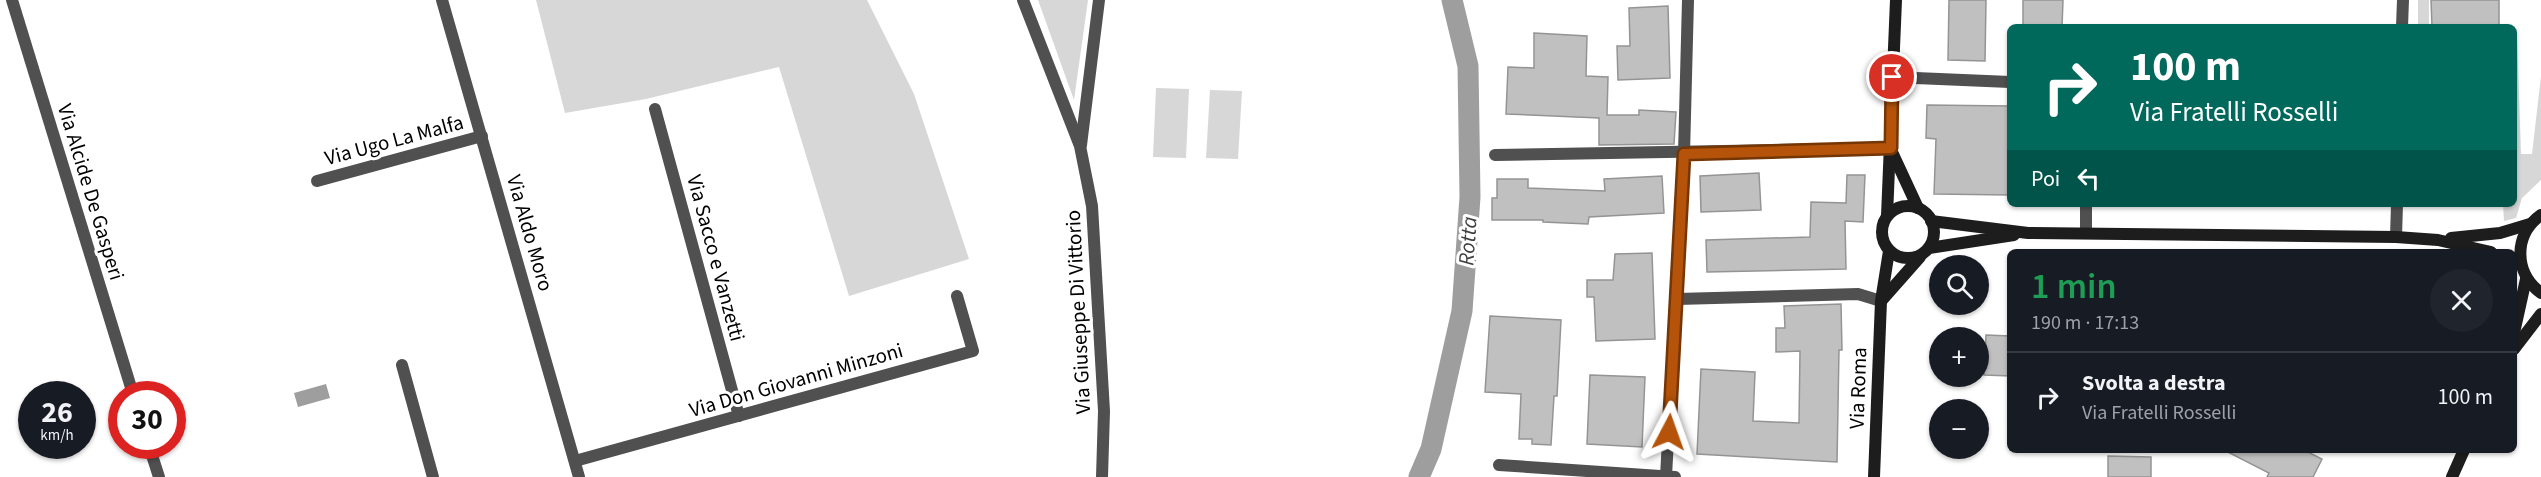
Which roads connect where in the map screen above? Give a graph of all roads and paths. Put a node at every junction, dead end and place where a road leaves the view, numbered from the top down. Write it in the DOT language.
graph roads {
  1 [pos="12,0"];
  2 [pos="442,0"];
  3 [pos="1023,0"];
  4 [pos="1099,0"];
  5 [pos="1688,0"];
  6 [pos="1896,0"];
  7 [pos="2403,0"];
  8 [pos="2402,24"];
  9 [pos="1892,77"];
  10 [pos="2007,82"];
  11 [pos="656,110"];
  12 [pos="482,136"];
  13 [pos="1080,146"];
  14 [pos="1891,148"];
  15 [pos="1684,154"];
  16 [pos="1495,155"];
  17 [pos="317,181"];
  18 [pos="2086,207"];
  19 [pos="2397,207"];
  20 [pos="1918,208"];
  21 [pos="2541,215"];
  22 [pos="1887,216"];
  23 [pos="1931,220"];
  24 [pos="2530,224"];
  25 [pos="2028,233"];
  26 [pos="2086,233"];
  27 [pos="2396,237"];
  28 [pos="2438,240"];
  29 [pos="2478,249"];
  30 [pos="1889,251"];
  31 [pos="1926,251"];
  32 [pos="2517,264"];
  33 [pos="2526,279"];
  34 [pos="2541,293"];
  35 [pos="957,297"];
  36 [pos="1677,298"];
  37 [pos="1881,301"];
  38 [pos="2541,314"];
  39 [pos="2517,320"];
  40 [pos="2517,345"];
  41 [pos="402,365"];
  42 [pos="129,381"];
  43 [pos="739,416"];
  44 [pos="2463,453"];
  45 [pos="153,459"];
  46 [pos="575,461"];
  47 [pos="1499,465"];
  48 [pos="1666,476"];
  49 [pos="159,477"];
  50 [pos="434,477"];
  51 [pos="579,477"];
  52 [pos="1102,477"];
  53 [pos="1675,477"];
  54 [pos="1874,477"];
  55 [pos="2452,477"];
  1 -- 42 [label="street, Via Alcide De Gasperi"];
  2 -- 12 [label="street, Via Aldo Moro"];
  3 -- 13 [label="street, Via Giuseppe Di Vittorio"];
  4 -- 13 [label="street, Via Giuseppe Di Vittorio"];
  5 -- 15 [label="street"];
  6 -- 9 [label="street"];
  7 -- 8 [label="street"];
  9 -- 10 [label="street"];
  9 -- 14 [label="street"];
  11 -- 43 [label="street, Via Sacco e Vanzetti"];
  12 -- 17 [label="street, Via Ugo La Malfa"];
  12 -- 46 [label="street, Via Aldo Moro"];
  13 -- 52 [label="street, Via Giuseppe Di Vittorio"];
  14 -- 15 [label="street"];
  14 -- 20 [label="street"];
  14 -- 22 [label="street"];
  15 -- 16 [label="street"];
  15 -- 36 [label="street"];
  18 -- 26 [label="street"];
  19 -- 27 [label="street"];
  20 -- 22 [label="street"];
  20 -- 23 [label="street"];
  21 -- 24 [label="street"];
  22 -- 30 [label="street"];
  23 -- 25 [label="street"];
  23 -- 31 [label="street"];
  24 -- 28 [label="street"];
  24 -- 32 [label="street"];
  25 -- 26 [label="street"];
  25 -- 31 [label="street"];
  26 -- 27 [label="street"];
  27 -- 28 [label="street"];
  28 -- 29 [label="street"];
  30 -- 31 [label="street"];
  30 -- 37 [label="street, Via Roma"];
  31 -- 37 [label="street"];
  32 -- 33 [label="street"];
  33 -- 34 [label="street"];
  33 -- 39 [label="street"];
  35 -- 43 [label="street, Via Don Giovanni Minzoni"];
  36 -- 37 [label="street"];
  36 -- 48 [label="street"];
  37 -- 54 [label="street, Via Roma"];
  38 -- 40 [label="street"];
  41 -- 50 [label="street"];
  43 -- 46 [label="street, Via Don Giovanni Minzoni"];
  44 -- 55 [label="street"];
  45 -- 49 [label="street"];
  46 -- 51 [label="street, Via Aldo Moro"];
  47 -- 48 [label="street"];
  48 -- 53 [label="street"];
}
